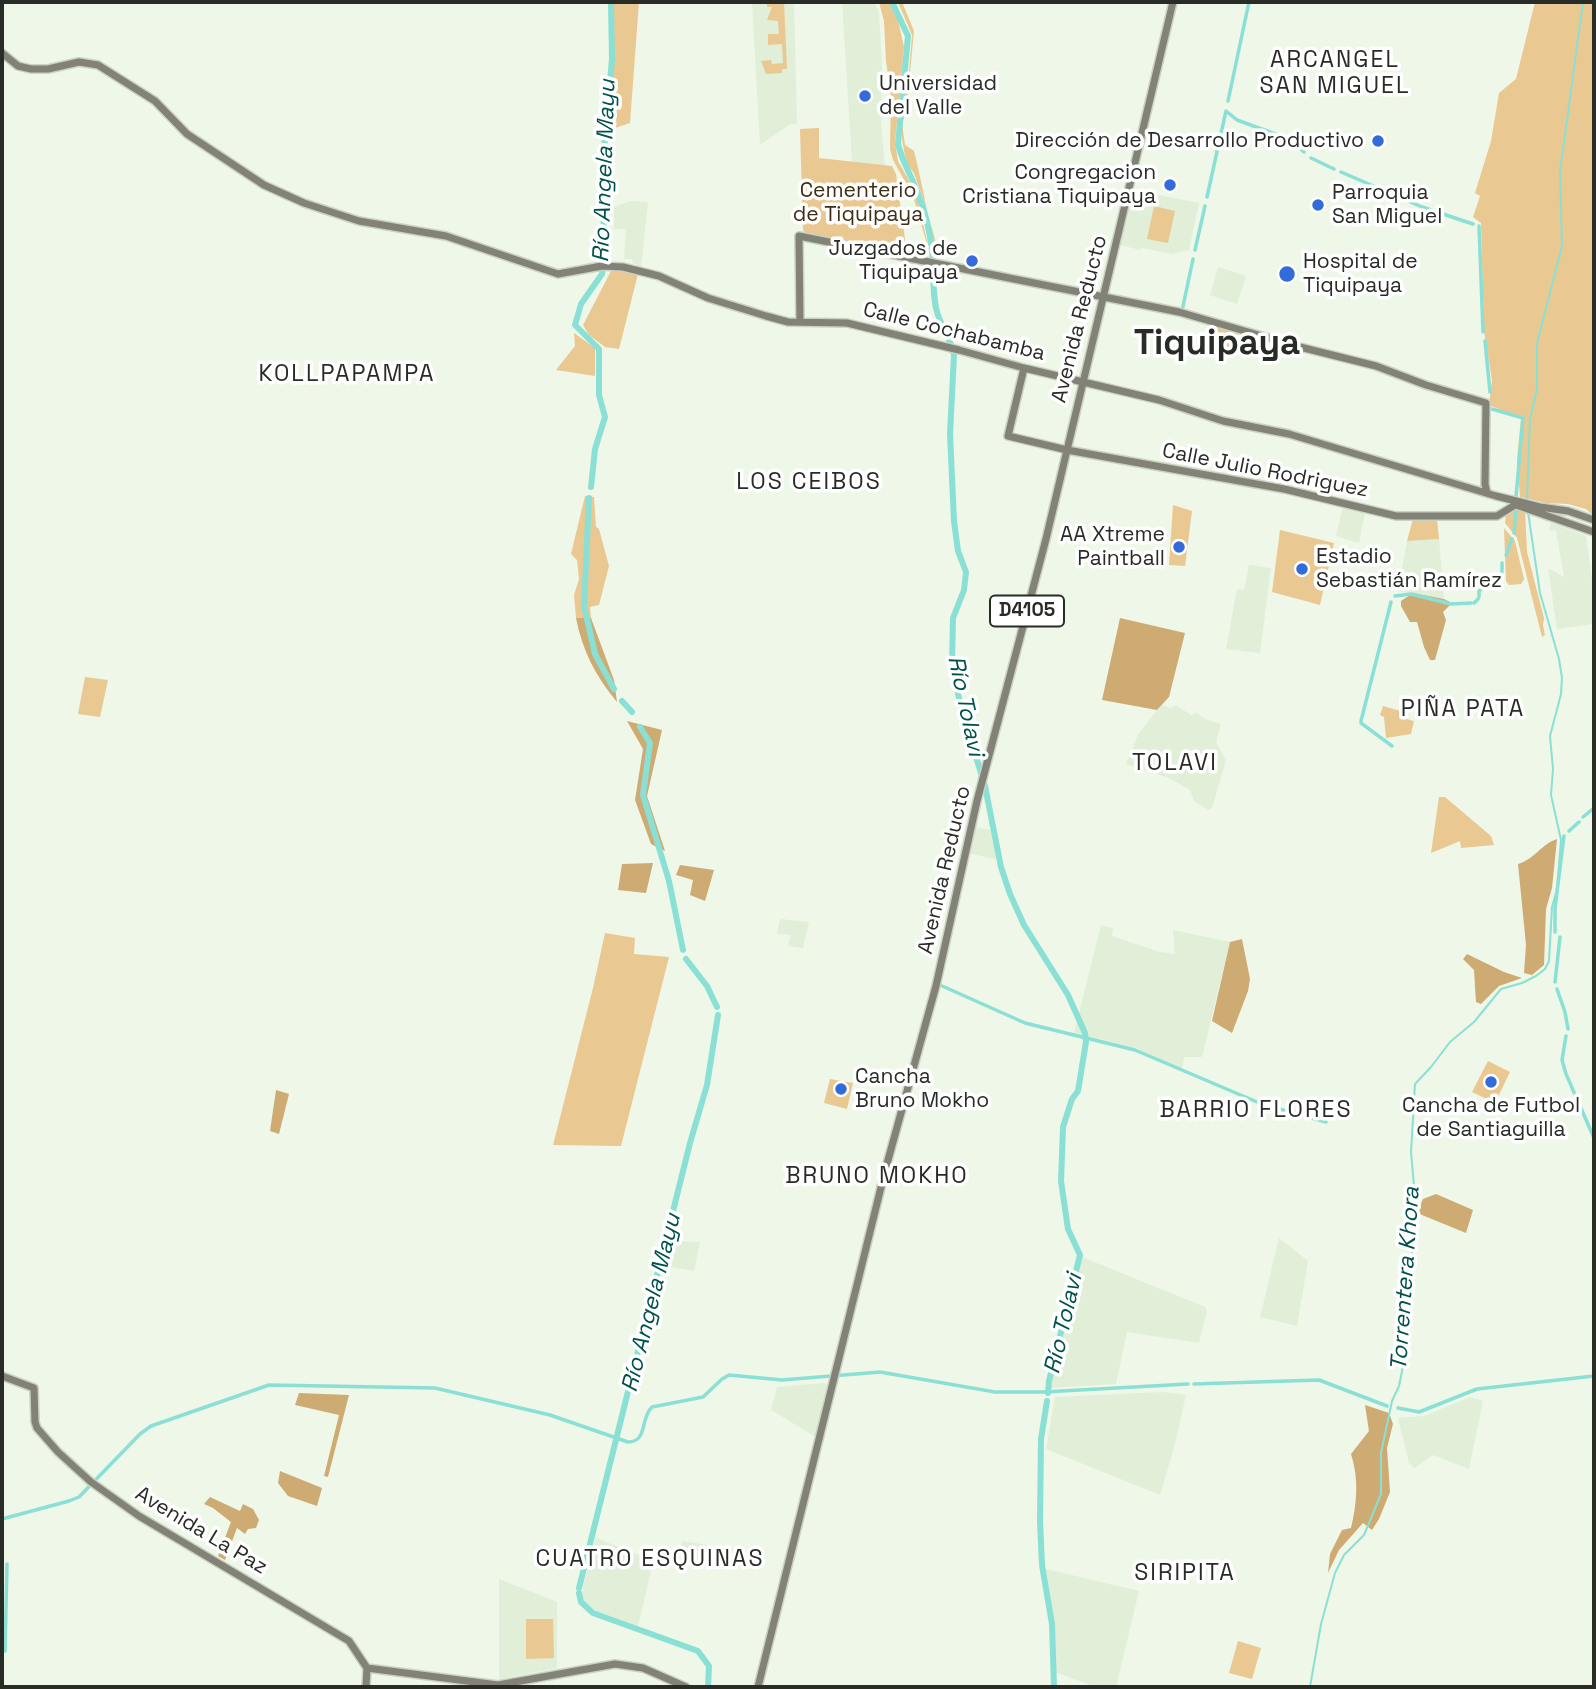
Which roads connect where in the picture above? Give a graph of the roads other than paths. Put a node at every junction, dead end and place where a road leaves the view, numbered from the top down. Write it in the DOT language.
graph roads {
  1 [pos="1173,2"];
  2 [pos="2,53"];
  3 [pos="538,267"];
  4 [pos="539,278"];
  5 [pos="1104,296"];
  6 [pos="800,322"];
  7 [pos="1024,368"];
  8 [pos="1082,382"];
  9 [pos="1068,450"];
  10 [pos="1487,493"];
  11 [pos="1521,504"];
  12 [pos="1535,508"];
  13 [pos="1568,510"];
  14 [pos="1594,520"];
  15 [pos="1565,521"];
  16 [pos="1594,532"];
  17 [pos="2,1376"];
  18 [pos="367,1668"];
  19 [pos="366,1687"];
  20 [pos="686,1687"];
  21 [pos="758,1687"];
  1 -- 5 [label="main road, Avenida Reducto / D4105"];
  2 -- 3 [label="main road"];
  3 -- 4 [label="main road"];
  3 -- 6 [label="main road, Calle Cochabamba"];
  5 -- 6 [label="main road"];
  5 -- 8 [label="main road, Avenida Reducto / D4105"];
  5 -- 10 [label="main road"];
  6 -- 7 [label="main road, Calle Cochabamba"];
  7 -- 8 [label="main road, Calle Cochabamba"];
  7 -- 9 [label="main road, Calle Julio Rodriguez"];
  8 -- 9 [label="main road, Avenida Reducto / D4105"];
  8 -- 10 [label="main road, Calle Cochabamba"];
  9 -- 11 [label="main road, Calle Julio Rodriguez"];
  9 -- 21 [label="main road, Avenida Reducto / D4105"];
  10 -- 11 [label="main road, Calle Cochabamba"];
  11 -- 12 [label="main road, Calle Cochabamba"];
  12 -- 13 [label="main road"];
  12 -- 15 [label="main road"];
  13 -- 14 [label="main road"];
  13 -- 15 [label="main road"];
  15 -- 16 [label="main road"];
  17 -- 18 [label="main road, Avenida La Paz"];
  18 -- 19 [label="main road"];
  18 -- 20 [label="main road"];
}
